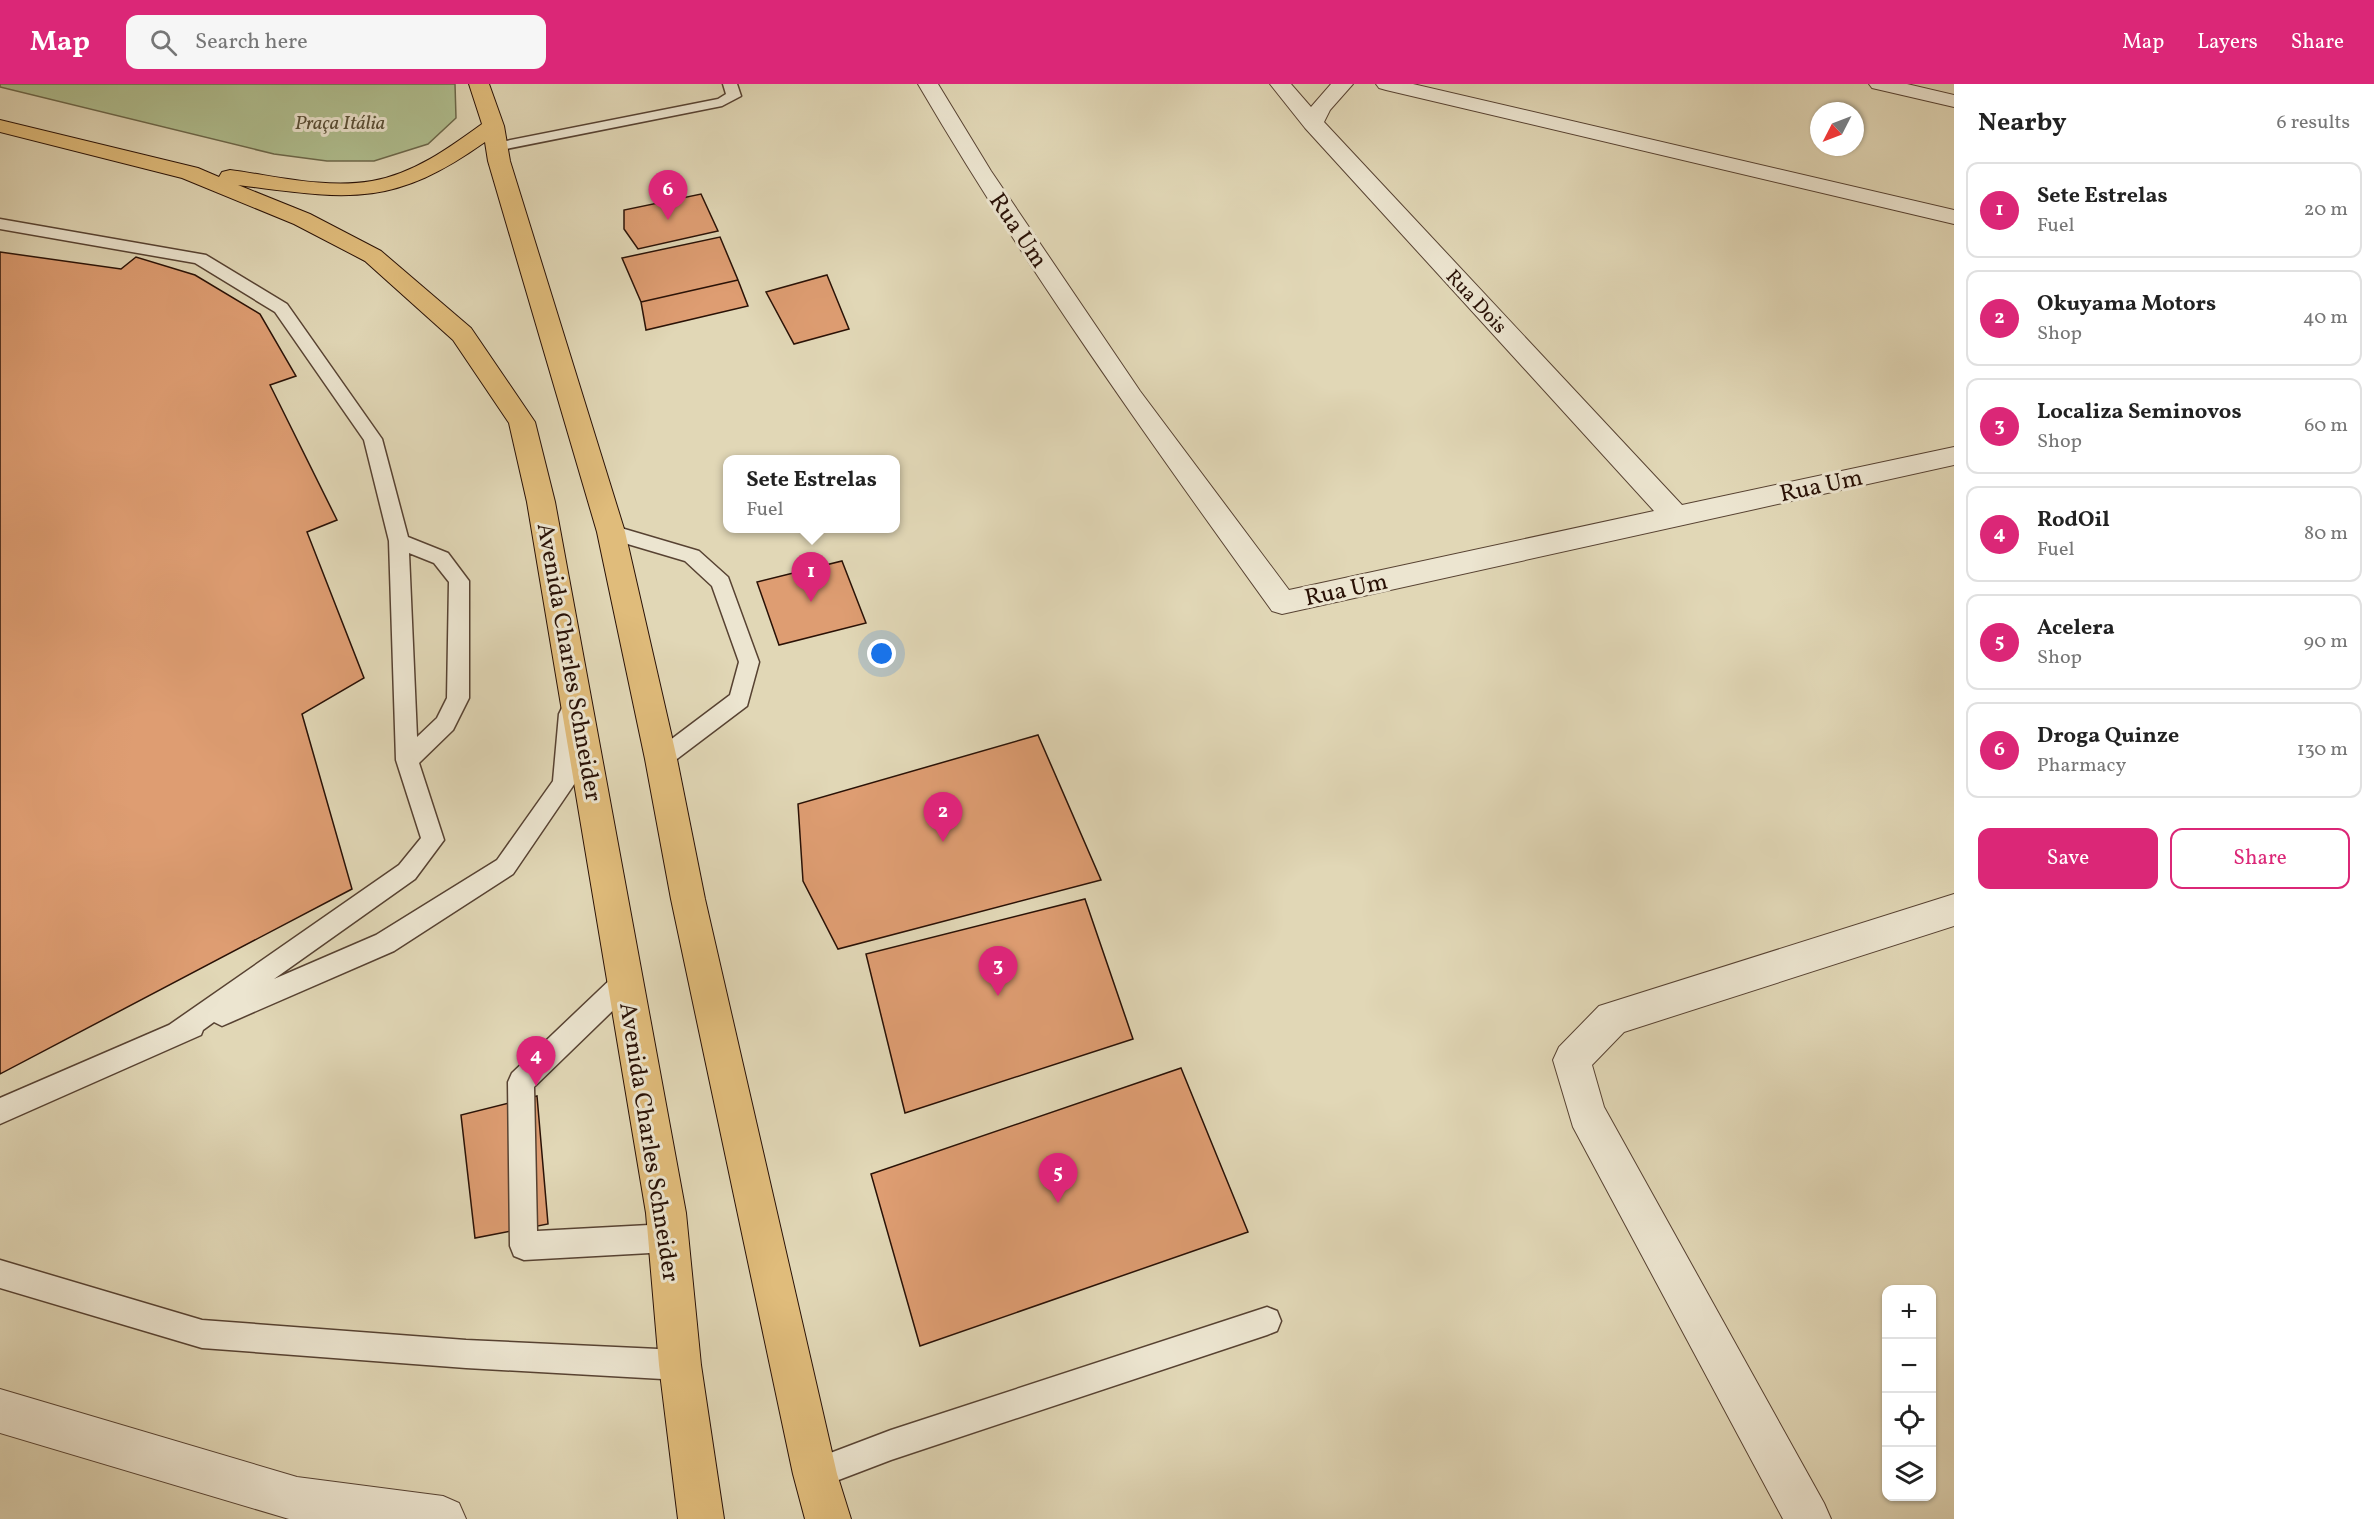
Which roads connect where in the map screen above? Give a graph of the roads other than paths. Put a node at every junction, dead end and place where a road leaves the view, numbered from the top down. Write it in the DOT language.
graph roads {
  1 [pos="479,84"];
  2 [pos="730,84"];
  3 [pos="928,84"];
  4 [pos="1280,84"];
  5 [pos="1343,84"];
  6 [pos="1386,84"];
  7 [pos="1879,84"];
  8 [pos="1954,101"];
  9 [pos="1313,123"];
  10 [pos="0,126"];
  11 [pos="495,136"];
  12 [pos="190,173"];
  13 [pos="1954,217"];
  14 [pos="0,224"];
  15 [pos="1954,456"];
  16 [pos="1676,517"];
  17 [pos="610,532"];
  18 [pos="399,541"];
  19 [pos="573,680"];
  20 [pos="661,759"];
  21 [pos="407,760"];
  22 [pos="1954,910"];
  23 [pos="625,982"];
  24 [pos="178,1033"];
  25 [pos="0,1112"];
  26 [pos="668,1238"];
  27 [pos="0,1274"];
  28 [pos="1267,1321"];
  29 [pos="680,1365"];
  30 [pos="0,1411"];
  31 [pos="815,1474"];
  32 [pos="443,1519"];
  33 [pos="701,1519"];
  34 [pos="828,1519"];
  35 [pos="1808,1519"];
  1 -- 11 [label="main road"];
  2 -- 11 [label="lane"];
  3 -- 16 [label="street, Rua Um"];
  4 -- 9 [label="street, Rua Dois"];
  5 -- 9 [label="street"];
  6 -- 13 [label="street"];
  7 -- 8 [label="street"];
  9 -- 16 [label="street, Rua Dois"];
  10 -- 12 [label="main road, Avenida Charles Schneider"];
  11 -- 12 [label="main road"];
  11 -- 17 [label="main road"];
  12 -- 19 [label="main road, Avenida Charles Schneider"];
  14 -- 18 [label="lane"];
  15 -- 16 [label="street, Rua Um"];
  17 -- 20 [label="main road"];
  17 -- 20 [label="lane"];
  18 -- 21 [label="lane"];
  18 -- 21 [label="lane"];
  19 -- 23 [label="main road, Avenida Charles Schneider"];
  19 -- 24 [label="lane"];
  20 -- 31 [label="main road"];
  21 -- 24 [label="lane"];
  22 -- 35 [label="street"];
  23 -- 26 [label="main road, Avenida Charles Schneider"];
  23 -- 26 [label="lane"];
  24 -- 25 [label="lane"];
  26 -- 29 [label="main road, Avenida Charles Schneider"];
  27 -- 29 [label="lane"];
  28 -- 31 [label="lane"];
  29 -- 33 [label="main road, Avenida Charles Schneider"];
  30 -- 32 [label="street"];
  31 -- 34 [label="main road"];
}
